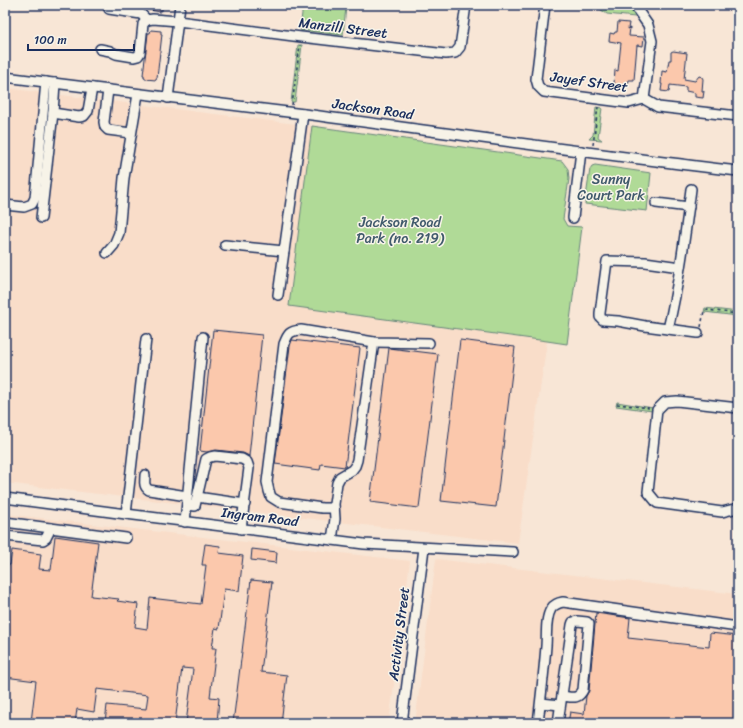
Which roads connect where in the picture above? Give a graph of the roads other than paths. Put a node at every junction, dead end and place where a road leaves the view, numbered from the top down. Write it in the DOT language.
graph roads {
  1 [pos="180,5"];
  2 [pos="466,5"];
  3 [pos="545,5"];
  4 [pos="634,5"];
  5 [pos="109,9"];
  6 [pos="147,20"];
  7 [pos="178,21"];
  8 [pos="100,49"];
  9 [pos="5,77"];
  10 [pos="50,83"];
  11 [pos="92,88"];
  12 [pos="108,90"];
  13 [pos="138,94"];
  14 [pos="168,98"];
  15 [pos="644,99"];
  16 [pos="53,113"];
  17 [pos="303,114"];
  18 [pos="738,116"];
  19 [pos="131,133"];
  20 [pos="581,151"];
  21 [pos="738,171"];
  22 [pos="691,189"];
  23 [pos="656,203"];
  24 [pos="5,205"];
  25 [pos="689,207"];
  26 [pos="41,218"];
  27 [pos="573,218"];
  28 [pos="226,245"];
  29 [pos="284,251"];
  30 [pos="106,253"];
  31 [pos="680,267"];
  32 [pos="278,295"];
  33 [pos="668,329"];
  34 [pos="698,333"];
  35 [pos="203,337"];
  36 [pos="146,339"];
  37 [pos="374,342"];
  38 [pos="429,343"];
  39 [pos="738,408"];
  40 [pos="145,475"];
  41 [pos="5,498"];
  42 [pos="191,501"];
  43 [pos="245,504"];
  44 [pos="334,508"];
  45 [pos="738,508"];
  46 [pos="126,514"];
  47 [pos="5,522"];
  48 [pos="189,522"];
  49 [pos="51,528"];
  50 [pos="241,529"];
  51 [pos="5,536"];
  52 [pos="126,538"];
  53 [pos="332,540"];
  54 [pos="424,548"];
  55 [pos="513,552"];
  56 [pos="738,627"];
  57 [pos="561,701"];
  58 [pos="541,703"];
  59 [pos="402,723"];
  60 [pos="538,723"];
  61 [pos="558,723"];
  1 -- 7 [label="street"];
  2 -- 7 [label="street, Manzill Street"];
  3 -- 15 [label="street, Jayef Street"];
  4 -- 15 [label="street"];
  5 -- 6 [label="street"];
  6 -- 7 [label="street, Manzill Street"];
  6 -- 8 [label="street"];
  7 -- 14 [label="street"];
  9 -- 10 [label="street, Jackson Road"];
  10 -- 11 [label="street, Jackson Road"];
  10 -- 16 [label="street"];
  10 -- 24 [label="street"];
  11 -- 12 [label="street, Jackson Road"];
  11 -- 16 [label="street"];
  12 -- 13 [label="street, Jackson Road"];
  12 -- 19 [label="street"];
  13 -- 14 [label="street, Jackson Road"];
  13 -- 19 [label="street"];
  14 -- 17 [label="street, Jackson Road"];
  15 -- 18 [label="street, Jayef Street"];
  16 -- 26 [label="street"];
  17 -- 20 [label="street, Jackson Road"];
  17 -- 29 [label="street"];
  19 -- 30 [label="street"];
  20 -- 21 [label="street, Jackson Road"];
  20 -- 27 [label="street"];
  22 -- 25 [label="street"];
  23 -- 25 [label="street"];
  25 -- 31 [label="street"];
  28 -- 29 [label="street"];
  29 -- 32 [label="street"];
  31 -- 33 [label="street"];
  31 -- 33 [label="street"];
  33 -- 34 [label="street"];
  35 -- 42 [label="street"];
  36 -- 46 [label="street"];
  37 -- 38 [label="street"];
  37 -- 44 [label="street"];
  37 -- 44 [label="street"];
  39 -- 45 [label="street"];
  40 -- 42 [label="street"];
  41 -- 46 [label="street, Ingram Road"];
  42 -- 43 [label="street"];
  42 -- 43 [label="street"];
  42 -- 48 [label="street"];
  43 -- 50 [label="street"];
  44 -- 53 [label="street"];
  46 -- 48 [label="street, Ingram Road"];
  47 -- 49 [label="street"];
  48 -- 50 [label="street, Ingram Road"];
  49 -- 51 [label="street"];
  49 -- 52 [label="street"];
  50 -- 53 [label="street, Ingram Road"];
  53 -- 54 [label="street, Ingram Road"];
  54 -- 55 [label="street, Ingram Road"];
  54 -- 59 [label="street, Activity Street"];
  56 -- 58 [label="street"];
  57 -- 57 [label="street"];
  57 -- 58 [label="street"];
  57 -- 61 [label="street"];
  58 -- 60 [label="street"];
}
